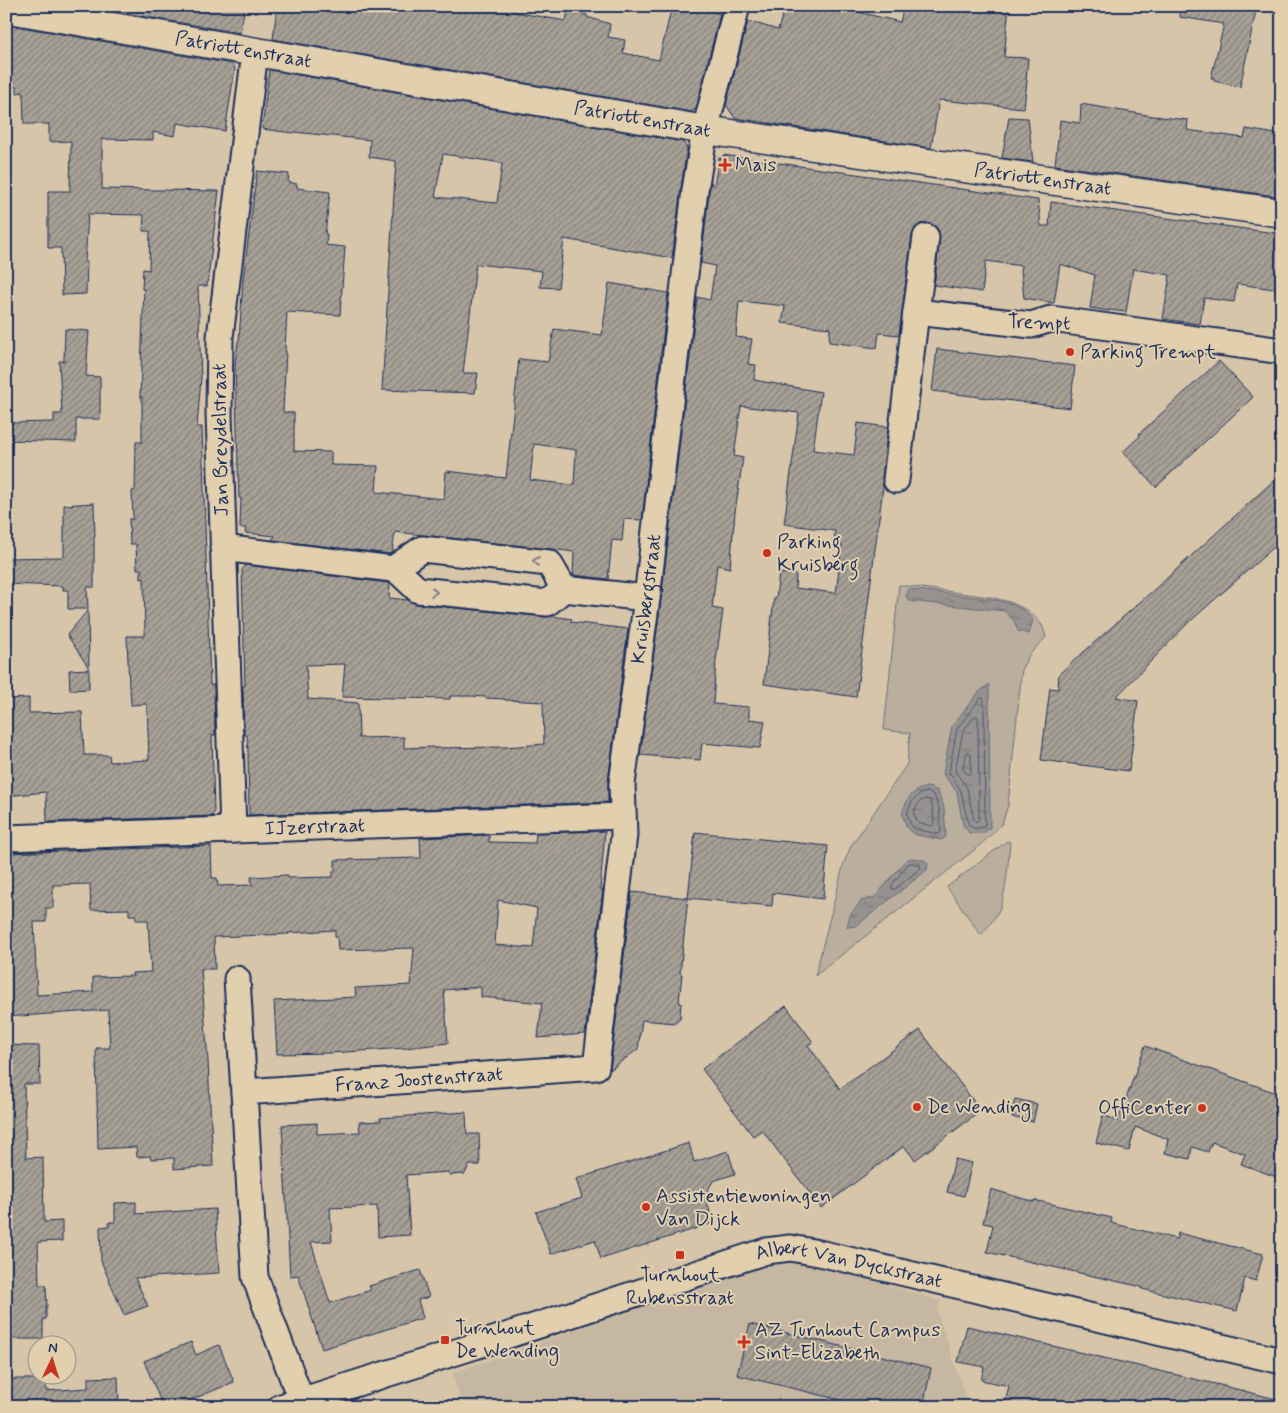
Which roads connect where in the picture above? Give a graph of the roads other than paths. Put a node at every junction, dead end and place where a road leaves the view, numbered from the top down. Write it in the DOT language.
graph roads {
  1 [pos="737,6"];
  2 [pos="6,12"];
  3 [pos="255,52"];
  4 [pos="705,130"];
  5 [pos="1282,213"];
  6 [pos="926,237"];
  7 [pos="916,312"];
  8 [pos="1282,351"];
  9 [pos="896,480"];
  10 [pos="223,548"];
  11 [pos="393,569"];
  12 [pos="564,589"];
  13 [pos="647,598"];
  14 [pos="624,816"];
  15 [pos="233,830"];
  16 [pos="6,838"];
  17 [pos="237,978"];
  18 [pos="596,1067"];
  19 [pos="244,1092"];
  20 [pos="1282,1361"];
  21 [pos="291,1403"];
  1 -- 4 [label="street, Kruisbergstraat"];
  2 -- 3 [label="street, Patriottenstraat"];
  3 -- 4 [label="street, Patriottenstraat"];
  3 -- 10 [label="street, Jan Breydelstraat"];
  4 -- 5 [label="street, Patriottenstraat"];
  4 -- 13 [label="street, Kruisbergstraat"];
  6 -- 7 [label="street"];
  7 -- 8 [label="street, Trempt"];
  7 -- 9 [label="street"];
  10 -- 11 [label="street"];
  10 -- 15 [label="street, Jan Breydelstraat"];
  11 -- 12 [label="street, one-way"];
  12 -- 11 [label="street, one-way"];
  12 -- 13 [label="street"];
  13 -- 14 [label="street, Kruisbergstraat"];
  14 -- 15 [label="street, IJzerstraat"];
  14 -- 18 [label="street, Kruisbergstraat"];
  15 -- 16 [label="street, IJzerstraat"];
  17 -- 19 [label="street"];
  18 -- 19 [label="street, Franz Joostenstraat"];
  19 -- 21 [label="street"];
  20 -- 21 [label="street, Albert Van Dyckstraat"];
}
